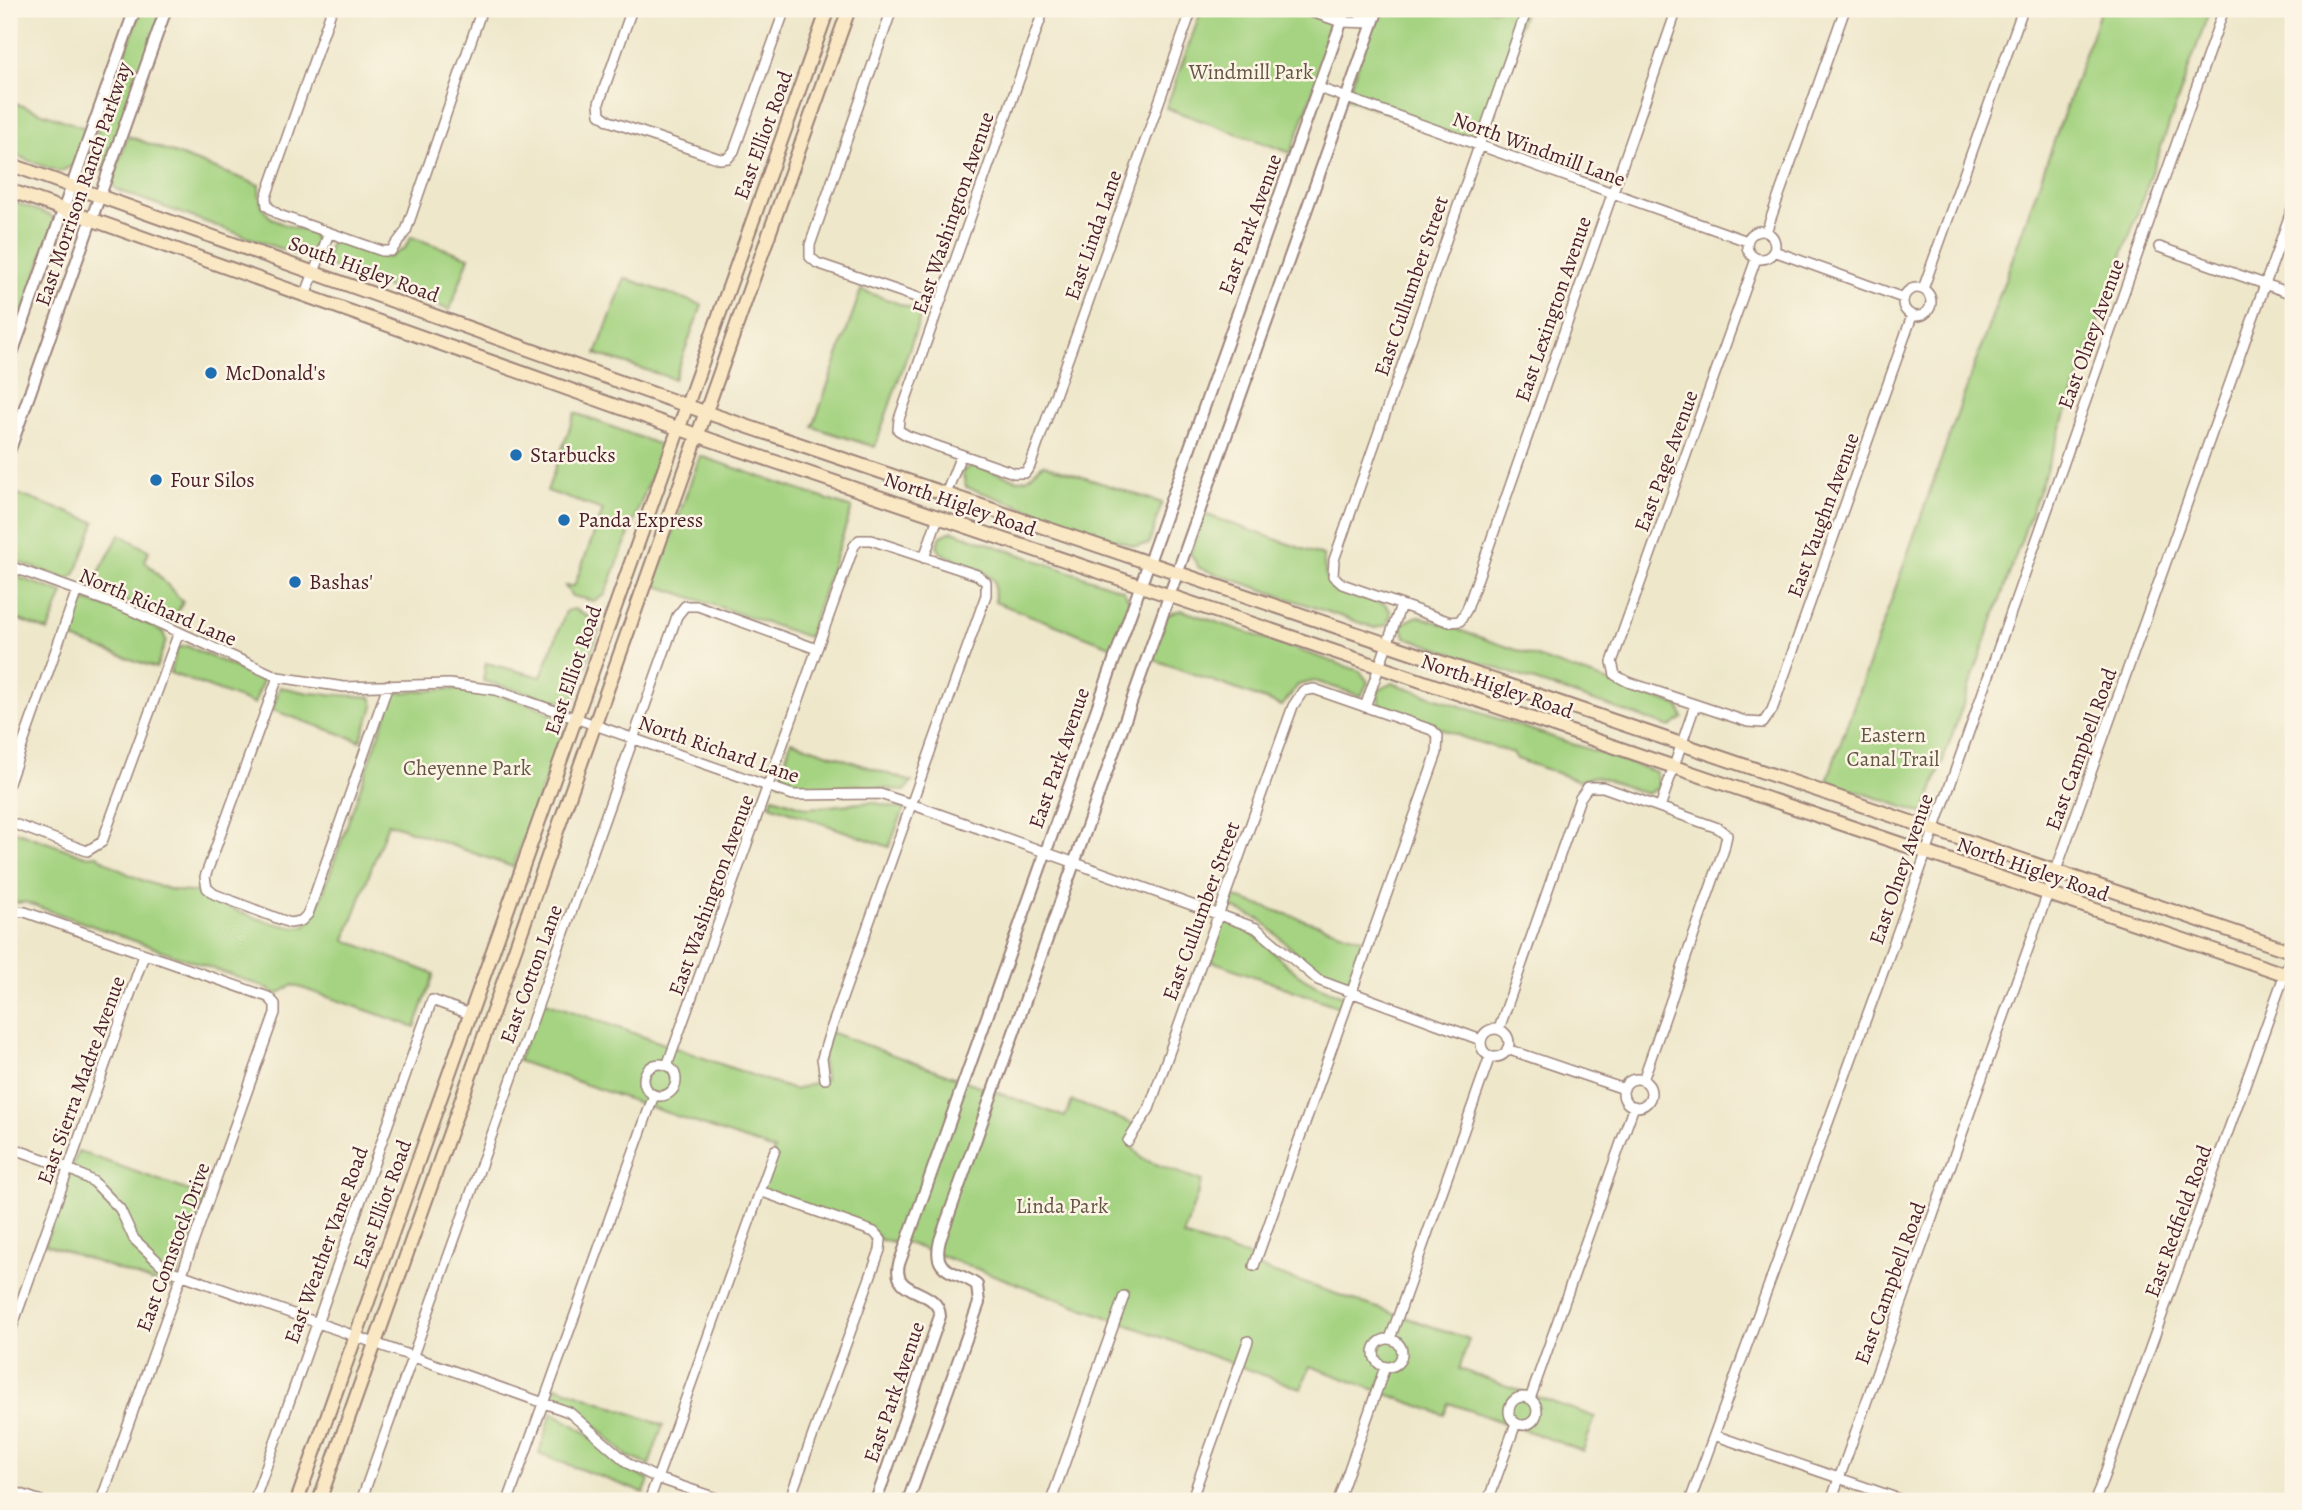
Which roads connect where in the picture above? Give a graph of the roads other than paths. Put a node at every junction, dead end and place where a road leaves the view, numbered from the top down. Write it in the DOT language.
graph roads {
  1 [pos="135,9"];
  2 [pos="166,9"];
  3 [pos="332,9"];
  4 [pos="482,9"];
  5 [pos="632,9"];
  6 [pos="785,9"];
  7 [pos="828,9"];
  8 [pos="849,9"];
  9 [pos="892,9"];
  10 [pos="1044,9"];
  11 [pos="1192,9"];
  12 [pos="1303,9"];
  13 [pos="1349,9"];
  14 [pos="1378,9"];
  15 [pos="1527,9"];
  16 [pos="1677,9"];
  17 [pos="1845,9"];
  18 [pos="2023,9"];
  19 [pos="2224,9"];
  20 [pos="1341,22"];
  21 [pos="1372,23"];
  22 [pos="1319,88"];
  23 [pos="1346,98"];
  24 [pos="1478,146"];
  25 [pos="9,164"];
  26 [pos="72,186"];
  27 [pos="9,190"];
  28 [pos="1611,193"];
  29 [pos="99,196"];
  30 [pos="2293,206"];
  31 [pos="63,209"];
  32 [pos="91,219"];
  33 [pos="1766,232"];
  34 [pos="329,233"];
  35 [pos="1747,241"];
  36 [pos="2159,247"];
  37 [pos="1774,251"];
  38 [pos="1756,259"];
  39 [pos="314,272"];
  40 [pos="2266,285"];
  41 [pos="1923,289"];
  42 [pos="2293,294"];
  43 [pos="305,296"];
  44 [pos="1903,298"];
  45 [pos="939,305"];
  46 [pos="1912,316"];
  47 [pos="9,362"];
  48 [pos="687,406"];
  49 [pos="705,412"];
  50 [pos="688,432"];
  51 [pos="9,452"];
  52 [pos="961,455"];
  53 [pos="946,494"];
  54 [pos="938,517"];
  55 [pos="924,558"];
  56 [pos="1148,563"];
  57 [pos="9,566"];
  58 [pos="1178,573"];
  59 [pos="1141,586"];
  60 [pos="77,590"];
  61 [pos="1169,596"];
  62 [pos="1401,605"];
  63 [pos="179,632"];
  64 [pos="1387,644"];
  65 [pos="817,649"];
  66 [pos="1380,667"];
  67 [pos="278,677"];
  68 [pos="388,685"];
  69 [pos="1695,705"];
  70 [pos="1365,706"];
  71 [pos="577,717"];
  72 [pos="595,724"];
  73 [pos="633,738"];
  74 [pos="1682,743"];
  75 [pos="1674,767"];
  76 [pos="9,783"];
  77 [pos="768,787"];
  78 [pos="911,804"];
  79 [pos="1660,807"];
  80 [pos="9,822"];
  81 [pos="1933,829"];
  82 [pos="1047,851"];
  83 [pos="1925,854"];
  84 [pos="1075,862"];
  85 [pos="2056,872"];
  86 [pos="2048,895"];
  87 [pos="1219,913"];
  88 [pos="11,914"];
  89 [pos="2293,951"];
  90 [pos="144,955"];
  91 [pos="2290,976"];
  92 [pos="1351,993"];
  93 [pos="470,1014"];
  94 [pos="1499,1029"];
  95 [pos="1481,1040"];
  96 [pos="1507,1049"];
  97 [pos="1490,1056"];
  98 [pos="667,1066"];
  99 [pos="825,1079"];
  100 [pos="1643,1080"];
  101 [pos="1624,1089"];
  102 [pos="654,1095"];
  103 [pos="1634,1106"];
  104 [pos="1128,1142"];
  105 [pos="9,1147"];
  106 [pos="775,1150"];
  107 [pos="68,1168"];
  108 [pos="760,1191"];
  109 [pos="1254,1266"];
  110 [pos="182,1276"];
  111 [pos="1124,1296"];
  112 [pos="317,1324"];
  113 [pos="9,1336"];
  114 [pos="1390,1339"];
  115 [pos="365,1340"];
  116 [pos="1248,1341"];
  117 [pos="413,1357"];
  118 [pos="1385,1367"];
  119 [pos="1530,1399"];
  120 [pos="544,1402"];
  121 [pos="1516,1423"];
  122 [pos="1714,1436"];
  123 [pos="657,1478"];
  124 [pos="1838,1479"];
  125 [pos="9,1490"];
  126 [pos="41,1501"];
  127 [pos="101,1501"];
  128 [pos="254,1501"];
  129 [pos="297,1501"];
  130 [pos="319,1501"];
  131 [pos="361,1501"];
  132 [pos="508,1501"];
  133 [pos="649,1501"];
  134 [pos="725,1501"];
  135 [pos="789,1501"];
  136 [pos="876,1501"];
  137 [pos="908,1501"];
  138 [pos="1051,1501"];
  139 [pos="1191,1501"];
  140 [pos="1338,1501"];
  141 [pos="1488,1501"];
  142 [pos="1690,1501"];
  143 [pos="1830,1501"];
  144 [pos="1905,1501"];
  145 [pos="2095,1501"];
  1 -- 26 [label="street, East Morrison Ranch Parkway"];
  2 -- 29 [label="street, East Morrison Ranch Parkway"];
  3 -- 34 [label="street"];
  4 -- 34 [label="street"];
  5 -- 6 [label="street"];
  7 -- 48 [label="main road, East Elliot Road"];
  8 -- 49 [label="main road, East Elliot Road"];
  9 -- 45 [label="street"];
  10 -- 45 [label="street, East Washington Avenue"];
  11 -- 52 [label="street, East Linda Lane"];
  12 -- 20 [label="street"];
  13 -- 20 [label="street, East Park Avenue"];
  13 -- 21 [label="street"];
  14 -- 21 [label="street"];
  15 -- 24 [label="street, East Cullumber Street"];
  16 -- 28 [label="street, East Lexington Avenue"];
  17 -- 33 [label="street"];
  18 -- 41 [label="street, East Vaughn Avenue"];
  19 -- 81 [label="street, East Olney Avenue"];
  20 -- 21 [label="street"];
  20 -- 22 [label="street, East Park Avenue"];
  21 -- 23 [label="street"];
  22 -- 23 [label="street, North Windmill Lane"];
  22 -- 56 [label="street, East Park Avenue"];
  23 -- 24 [label="street, North Windmill Lane"];
  23 -- 58 [label="street"];
  24 -- 28 [label="street, North Windmill Lane"];
  24 -- 62 [label="street, East Cullumber Street"];
  25 -- 26 [label="main road, South Higley Road"];
  26 -- 29 [label="main road, South Higley Road"];
  26 -- 31 [label="street, East Morrison Ranch Parkway"];
  27 -- 31 [label="main road"];
  28 -- 35 [label="street, North Windmill Lane"];
  28 -- 62 [label="street, East Lexington Avenue"];
  29 -- 32 [label="street, East Morrison Ranch Parkway"];
  29 -- 39 [label="main road, South Higley Road"];
  30 -- 40 [label="street, East Campbell Road"];
  31 -- 32 [label="main road"];
  31 -- 47 [label="street, East Morrison Ranch Parkway"];
  32 -- 43 [label="main road"];
  32 -- 51 [label="street, East Morrison Ranch Parkway"];
  33 -- 35 [label="street"];
  33 -- 37 [label="street"];
  34 -- 39 [label="street"];
  35 -- 38 [label="street"];
  36 -- 40 [label="street"];
  37 -- 38 [label="street"];
  37 -- 44 [label="street"];
  38 -- 69 [label="street, East Page Avenue"];
  39 -- 43 [label="street"];
  39 -- 48 [label="main road, South Higley Road"];
  40 -- 42 [label="street"];
  40 -- 85 [label="street, East Campbell Road"];
  41 -- 44 [label="street"];
  41 -- 46 [label="street, East Vaughn Avenue"];
  43 -- 50 [label="main road"];
  44 -- 46 [label="street"];
  45 -- 52 [label="street, East Washington Avenue"];
  46 -- 69 [label="street, East Vaughn Avenue"];
  48 -- 49 [label="main road, South Higley Road"];
  48 -- 50 [label="main road, East Elliot Road"];
  49 -- 50 [label="main road, East Elliot Road"];
  49 -- 53 [label="main road, North Higley Road"];
  50 -- 54 [label="main road, North Higley Road"];
  50 -- 71 [label="main road, East Elliot Road"];
  50 -- 72 [label="main road, East Elliot Road"];
  52 -- 53 [label="street"];
  53 -- 56 [label="main road, North Higley Road"];
  54 -- 55 [label="street"];
  54 -- 59 [label="main road, North Higley Road"];
  55 -- 65 [label="street, East Washington Avenue"];
  55 -- 78 [label="street"];
  56 -- 58 [label="main road, North Higley Road"];
  56 -- 59 [label="street, East Park Avenue"];
  57 -- 60 [label="street, North Richard Lane"];
  58 -- 61 [label="street"];
  58 -- 64 [label="main road, North Higley Road"];
  59 -- 61 [label="main road, North Higley Road"];
  59 -- 82 [label="street, East Park Avenue"];
  60 -- 63 [label="street, North Richard Lane"];
  60 -- 76 [label="street"];
  61 -- 66 [label="main road, North Higley Road"];
  61 -- 84 [label="street"];
  62 -- 64 [label="street"];
  63 -- 67 [label="street, North Richard Lane"];
  63 -- 80 [label="street"];
  64 -- 66 [label="street"];
  64 -- 74 [label="main road, North Higley Road"];
  65 -- 73 [label="street, East Cotton Lane"];
  65 -- 77 [label="street, East Washington Avenue"];
  66 -- 70 [label="street"];
  66 -- 75 [label="main road, North Higley Road"];
  67 -- 68 [label="street, North Richard Lane"];
  67 -- 68 [label="street"];
  68 -- 71 [label="street, North Richard Lane"];
  69 -- 74 [label="street"];
  70 -- 87 [label="street, East Cullumber Street"];
  70 -- 92 [label="street"];
  71 -- 72 [label="street, North Richard Lane"];
  71 -- 93 [label="main road, East Elliot Road"];
  72 -- 73 [label="street, North Richard Lane"];
  72 -- 115 [label="main road, East Elliot Road"];
  73 -- 77 [label="street, North Richard Lane"];
  73 -- 117 [label="street, East Cotton Lane"];
  74 -- 75 [label="street"];
  74 -- 81 [label="main road, North Higley Road"];
  75 -- 79 [label="street"];
  75 -- 83 [label="main road, North Higley Road"];
  77 -- 78 [label="street, North Richard Lane"];
  77 -- 98 [label="street, East Washington Avenue"];
  78 -- 82 [label="street, North Richard Lane"];
  78 -- 99 [label="street"];
  79 -- 94 [label="street"];
  79 -- 100 [label="street"];
  81 -- 83 [label="street, East Olney Avenue"];
  81 -- 85 [label="main road, North Higley Road"];
  82 -- 84 [label="street, North Richard Lane"];
  82 -- 136 [label="street, East Park Avenue"];
  83 -- 86 [label="main road, North Higley Road"];
  83 -- 122 [label="street, East Olney Avenue"];
  84 -- 87 [label="street, North Richard Lane"];
  84 -- 137 [label="street"];
  85 -- 86 [label="street, East Campbell Road"];
  85 -- 89 [label="main road, North Higley Road"];
  86 -- 91 [label="main road, North Higley Road"];
  86 -- 124 [label="street, East Campbell Road"];
  87 -- 92 [label="street, North Richard Lane"];
  87 -- 104 [label="street, East Cullumber Street"];
  88 -- 90 [label="street"];
  89 -- 91 [label="street, East Redfield Road"];
  90 -- 107 [label="street, East Sierra Madre Avenue"];
  90 -- 110 [label="street, East Comstock Drive"];
  91 -- 145 [label="street, East Redfield Road"];
  92 -- 95 [label="street, North Richard Lane"];
  92 -- 109 [label="street"];
  93 -- 112 [label="street, East Weather Vane Road"];
  93 -- 115 [label="main road, East Elliot Road"];
  94 -- 95 [label="street"];
  94 -- 96 [label="street"];
  95 -- 97 [label="street"];
  96 -- 97 [label="street"];
  96 -- 101 [label="street"];
  97 -- 114 [label="street"];
  98 -- 102 [label="street, East Washington Avenue"];
  98 -- 102 [label="street, East Washington Avenue"];
  100 -- 101 [label="street"];
  100 -- 103 [label="street"];
  101 -- 103 [label="street"];
  102 -- 120 [label="street, East Washington Avenue"];
  103 -- 119 [label="street"];
  105 -- 107 [label="street"];
  106 -- 108 [label="street"];
  107 -- 110 [label="street"];
  107 -- 113 [label="street, East Sierra Madre Avenue"];
  108 -- 123 [label="street"];
  108 -- 135 [label="street"];
  110 -- 112 [label="street"];
  110 -- 127 [label="street, East Comstock Drive"];
  111 -- 138 [label="street"];
  112 -- 115 [label="street"];
  112 -- 128 [label="street, East Weather Vane Road"];
  114 -- 118 [label="street"];
  114 -- 118 [label="street"];
  115 -- 117 [label="street"];
  115 -- 129 [label="main road, East Elliot Road"];
  115 -- 130 [label="main road, East Elliot Road"];
  116 -- 139 [label="street"];
  117 -- 120 [label="street"];
  117 -- 131 [label="street, East Cotton Lane"];
  118 -- 140 [label="street"];
  119 -- 121 [label="street"];
  119 -- 121 [label="street"];
  120 -- 123 [label="street"];
  120 -- 132 [label="street, East Washington Avenue"];
  121 -- 141 [label="street"];
  122 -- 124 [label="street"];
  122 -- 142 [label="street, East Olney Avenue"];
  123 -- 133 [label="street"];
  123 -- 134 [label="street"];
  124 -- 143 [label="street, East Campbell Road"];
  124 -- 144 [label="street"];
  125 -- 126 [label="street"];
}
